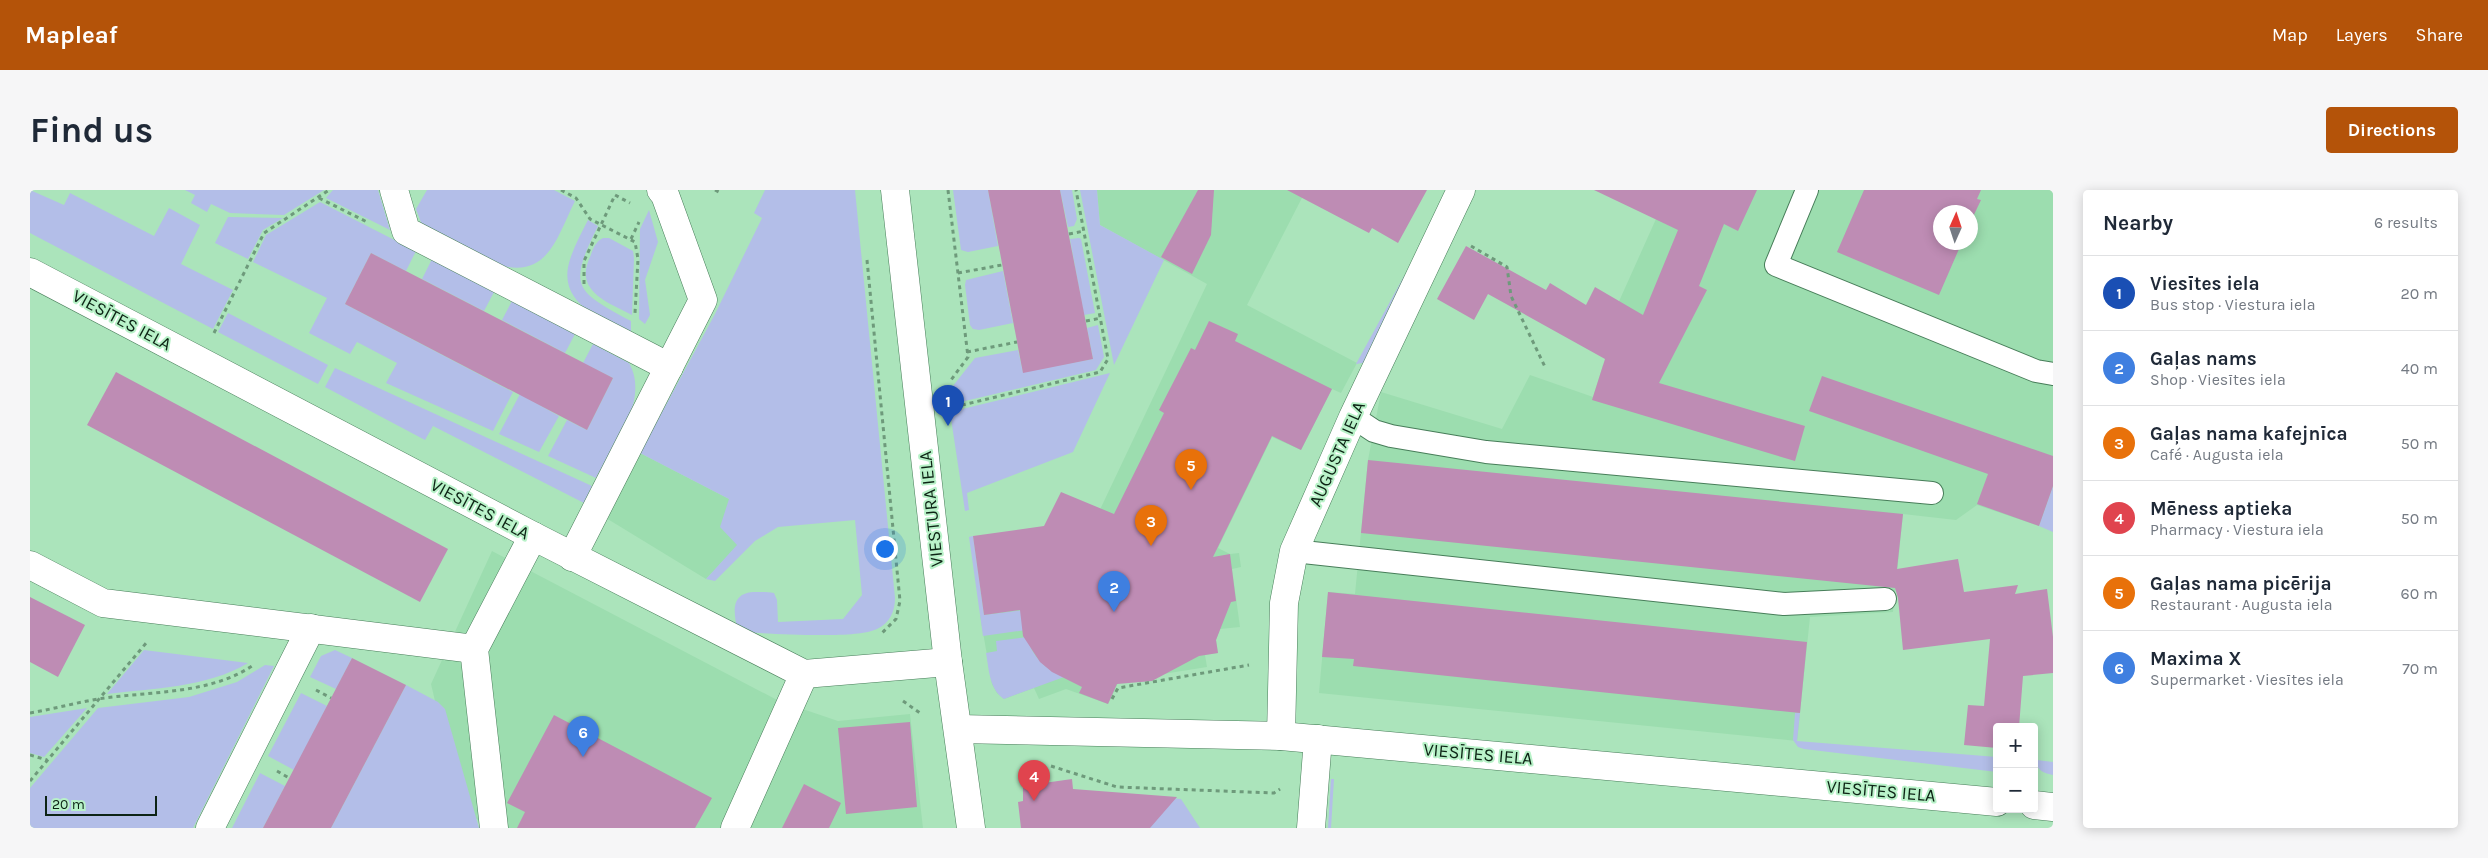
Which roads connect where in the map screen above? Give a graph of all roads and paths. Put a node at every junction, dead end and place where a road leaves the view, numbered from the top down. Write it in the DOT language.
graph roads {
  1 [pos="329,190"];
  2 [pos="394,190"];
  3 [pos="562,190"];
  4 [pos="662,190"];
  5 [pos="715,190"];
  6 [pos="721,190"];
  7 [pos="895,190"];
  8 [pos="948,190"];
  9 [pos="1076,190"];
  10 [pos="1461,190"];
  11 [pos="1808,190"];
  12 [pos="319,198"];
  13 [pos="637,206"];
  14 [pos="641,218"];
  15 [pos="368,223"];
  16 [pos="602,224"];
  17 [pos="1084,231"];
  18 [pos="1443,231"];
  19 [pos="1069,234"];
  20 [pos="631,239"];
  21 [pos="866,258"];
  22 [pos="1002,264"];
  23 [pos="30,272"];
  24 [pos="958,274"];
  25 [pos="586,290"];
  26 [pos="1101,318"];
  27 [pos="1086,321"];
  28 [pos="1017,342"];
  29 [pos="634,349"];
  30 [pos="967,352"];
  31 [pos="200,361"];
  32 [pos="669,367"];
  33 [pos="1546,369"];
  34 [pos="2053,374"];
  35 [pos="948,384"];
  36 [pos="946,409"];
  37 [pos="1353,417"];
  38 [pos="1932,493"];
  39 [pos="533,536"];
  40 [pos="1294,551"];
  41 [pos="572,557"];
  42 [pos="30,565"];
  43 [pos="1885,599"];
  44 [pos="174,611"];
  45 [pos="312,628"];
  46 [pos="474,649"];
  47 [pos="1283,660"];
  48 [pos="948,662"];
  49 [pos="255,664"];
  50 [pos="873,669"];
  51 [pos="804,674"];
  52 [pos="98,699"];
  53 [pos="900,700"];
  54 [pos="1109,707"];
  55 [pos="30,713"];
  56 [pos="922,717"];
  57 [pos="958,729"];
  58 [pos="1051,731"];
  59 [pos="1281,736"];
  60 [pos="1318,739"];
  61 [pos="30,755"];
  62 [pos="47,760"];
  63 [pos="1316,768"];
  64 [pos="30,780"];
  65 [pos="1993,802"];
  66 [pos="2038,805"];
  67 [pos="2053,807"];
  68 [pos="210,828"];
  69 [pos="494,828"];
  70 [pos="735,828"];
  71 [pos="971,828"];
  72 [pos="1311,828"];
  1 -- 12 [label="path"];
  2 -- 29 [label="street"];
  3 -- 16 [label="path"];
  4 -- 32 [label="street"];
  5 -- 6 [label="path"];
  7 -- 48 [label="street, VIESTURA IELA"];
  8 -- 24 [label="path"];
  9 -- 17 [label="path"];
  10 -- 18 [label="street, AUGUSTA IELA"];
  11 -- 34 [label="lane"];
  12 -- 15 [label="path"];
  12 -- 31 [label="path"];
  13 -- 16 [label="path"];
  14 -- 20 [label="path"];
  16 -- 20 [label="path"];
  16 -- 25 [label="path"];
  17 -- 19 [label="path"];
  17 -- 26 [label="path"];
  18 -- 33 [label="path"];
  18 -- 37 [label="street, AUGUSTA IELA"];
  20 -- 29 [label="path"];
  21 -- 50 [label="path"];
  22 -- 24 [label="path"];
  23 -- 31 [label="street, VIESĪTES IELA"];
  24 -- 30 [label="path"];
  26 -- 27 [label="path"];
  26 -- 36 [label="path"];
  28 -- 30 [label="path"];
  29 -- 32 [label="street"];
  30 -- 35 [label="path"];
  31 -- 39 [label="street, VIESĪTES IELA"];
  32 -- 41 [label="street"];
  37 -- 38 [label="lane"];
  37 -- 40 [label="street, AUGUSTA IELA"];
  39 -- 41 [label="street, VIESĪTES IELA"];
  39 -- 46 [label="street"];
  40 -- 43 [label="lane"];
  40 -- 47 [label="street, AUGUSTA IELA"];
  41 -- 51 [label="street, VIESĪTES IELA"];
  42 -- 44 [label="street"];
  44 -- 45 [label="street"];
  44 -- 52 [label="path"];
  45 -- 46 [label="street"];
  45 -- 68 [label="street"];
  46 -- 69 [label="street"];
  47 -- 54 [label="path"];
  47 -- 59 [label="street, AUGUSTA IELA"];
  48 -- 50 [label="street"];
  48 -- 57 [label="street, VIESTURA IELA"];
  49 -- 52 [label="path"];
  50 -- 51 [label="street"];
  51 -- 70 [label="street"];
  52 -- 55 [label="path"];
  52 -- 62 [label="path"];
  53 -- 56 [label="path"];
  57 -- 58 [label="street, VIESĪTES IELA"];
  57 -- 71 [label="street, VIESTURA IELA"];
  58 -- 59 [label="street, VIESĪTES IELA"];
  58 -- 63 [label="path"];
  59 -- 60 [label="street, VIESĪTES IELA"];
  60 -- 63 [label="street"];
  60 -- 65 [label="street, VIESĪTES IELA"];
  61 -- 62 [label="path"];
  62 -- 64 [label="path"];
  63 -- 72 [label="street"];
  66 -- 67 [label="street"];
}
